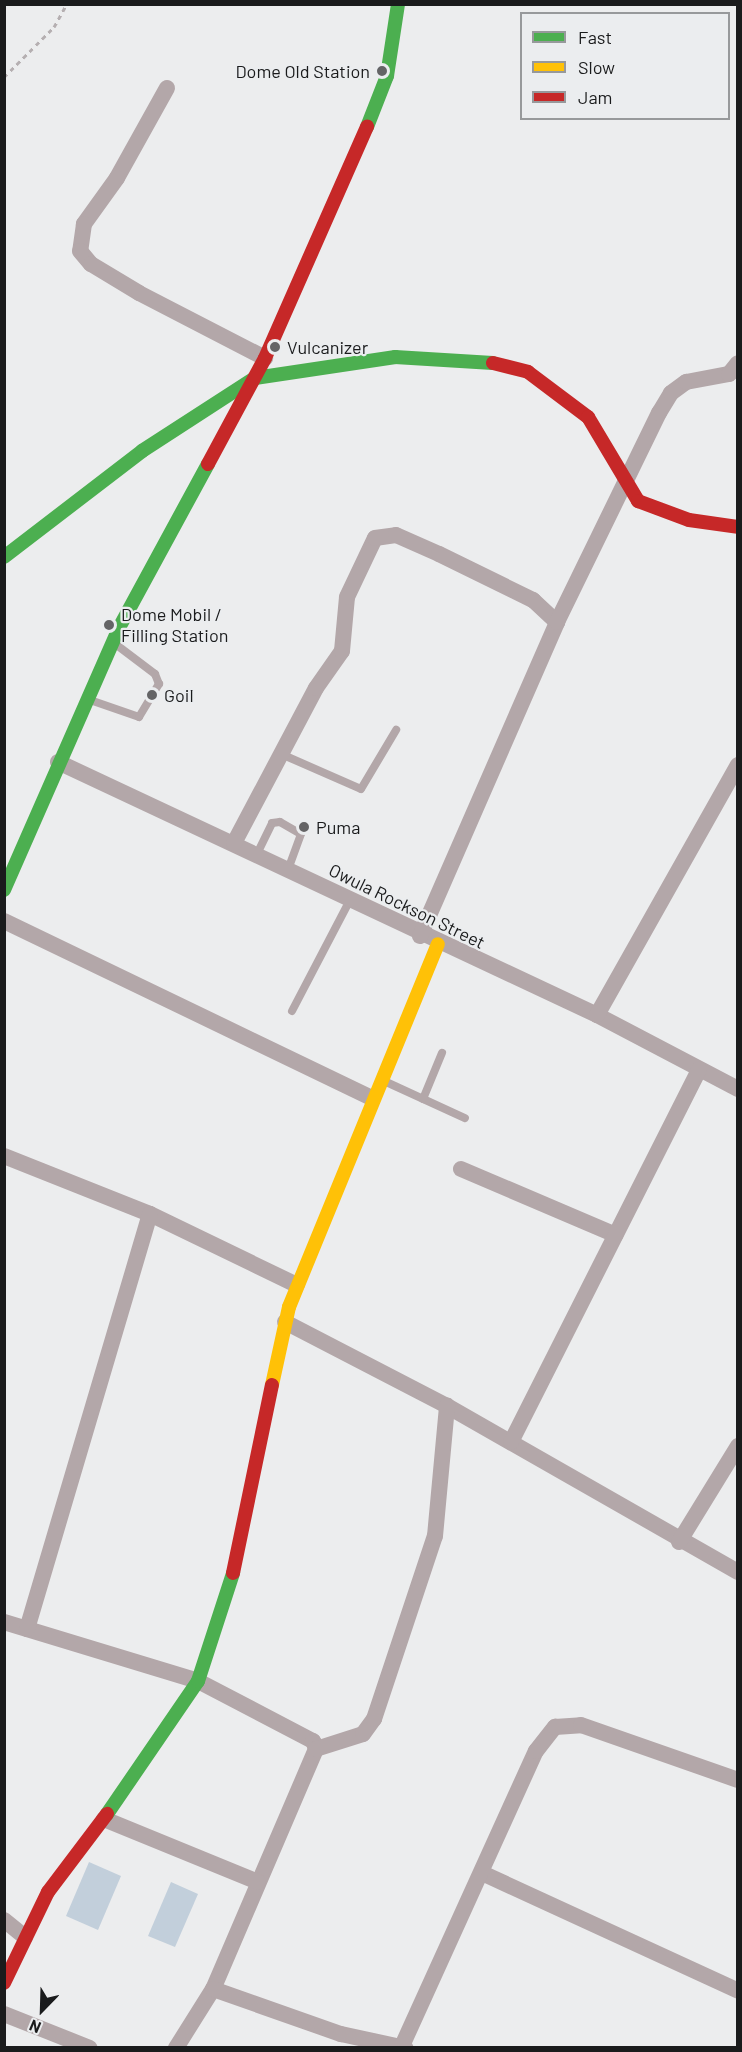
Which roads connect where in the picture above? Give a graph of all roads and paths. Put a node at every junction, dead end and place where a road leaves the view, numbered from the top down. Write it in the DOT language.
graph roads {
  1 [pos="67,4"];
  2 [pos="398,4"];
  3 [pos="4,77"];
  4 [pos="167,88"];
  5 [pos="265,358"];
  6 [pos="738,363"];
  7 [pos="255,378"];
  8 [pos="622,482"];
  9 [pos="738,526"];
  10 [pos="4,557"];
  11 [pos="556,622"];
  12 [pos="113,642"];
  13 [pos="87,698"];
  14 [pos="396,730"];
  15 [pos="281,754"];
  16 [pos="58,762"];
  17 [pos="738,765"];
  18 [pos="234,843"];
  19 [pos="257,854"];
  20 [pos="8,870"];
  21 [pos="288,870"];
  22 [pos="4,890"];
  23 [pos="350,900"];
  24 [pos="4,921"];
  25 [pos="420,936"];
  26 [pos="438,944"];
  27 [pos="292,1011"];
  28 [pos="597,1015"];
  29 [pos="442,1053"];
  30 [pos="699,1070"];
  31 [pos="380,1079"];
  32 [pos="738,1089"];
  33 [pos="372,1098"];
  34 [pos="423,1099"];
  35 [pos="465,1118"];
  36 [pos="4,1156"];
  37 [pos="461,1169"];
  38 [pos="150,1214"];
  39 [pos="616,1235"];
  40 [pos="297,1285"];
  41 [pos="285,1322"];
  42 [pos="447,1406"];
  43 [pos="511,1442"];
  44 [pos="738,1446"];
  45 [pos="680,1542"];
  46 [pos="738,1572"];
  47 [pos="4,1622"];
  48 [pos="27,1629"];
  49 [pos="198,1681"];
  50 [pos="316,1749"];
  51 [pos="738,1780"];
  52 [pos="104,1819"];
  53 [pos="482,1873"];
  54 [pos="258,1882"];
  55 [pos="4,1920"];
  56 [pos="25,1937"];
  57 [pos="4,1983"];
  58 [pos="213,1989"];
  59 [pos="738,1991"];
  60 [pos="4,2014"];
  61 [pos="404,2047"];
  62 [pos="90,2048"];
  63 [pos="176,2048"];
  1 -- 3 [label="path"];
  2 -- 5 [label="street"];
  4 -- 5 [label="street"];
  5 -- 7 [label="street"];
  6 -- 8 [label="street"];
  7 -- 8 [label="street"];
  7 -- 10 [label="street"];
  7 -- 12 [label="street"];
  8 -- 9 [label="street"];
  8 -- 11 [label="street"];
  11 -- 15 [label="street"];
  11 -- 25 [label="street"];
  12 -- 13 [label="street"];
  12 -- 13 [label="lane"];
  13 -- 16 [label="street"];
  14 -- 15 [label="lane"];
  15 -- 18 [label="street"];
  16 -- 18 [label="street, Owula Rockson Street"];
  16 -- 20 [label="street"];
  17 -- 28 [label="street"];
  18 -- 19 [label="street, Owula Rockson Street"];
  19 -- 21 [label="street, Owula Rockson Street"];
  19 -- 21 [label="lane"];
  20 -- 22 [label="street"];
  21 -- 23 [label="street, Owula Rockson Street"];
  23 -- 25 [label="street, Owula Rockson Street"];
  23 -- 27 [label="lane"];
  24 -- 33 [label="street"];
  25 -- 26 [label="street, Owula Rockson Street"];
  26 -- 28 [label="street, Owula Rockson Street"];
  26 -- 31 [label="street"];
  28 -- 30 [label="street, Owula Rockson Street"];
  29 -- 34 [label="lane"];
  30 -- 32 [label="street, Owula Rockson Street"];
  30 -- 39 [label="street"];
  31 -- 33 [label="street"];
  31 -- 34 [label="lane"];
  33 -- 40 [label="street"];
  34 -- 35 [label="lane"];
  36 -- 38 [label="street"];
  37 -- 39 [label="street"];
  38 -- 40 [label="street"];
  38 -- 48 [label="street"];
  39 -- 43 [label="street"];
  40 -- 41 [label="street"];
  41 -- 42 [label="street"];
  41 -- 49 [label="street"];
  42 -- 43 [label="street"];
  42 -- 50 [label="street"];
  43 -- 45 [label="street"];
  44 -- 45 [label="street"];
  45 -- 46 [label="street"];
  47 -- 48 [label="street"];
  48 -- 49 [label="street"];
  49 -- 50 [label="street"];
  49 -- 52 [label="street"];
  50 -- 54 [label="street"];
  51 -- 53 [label="street"];
  52 -- 54 [label="street"];
  52 -- 56 [label="street"];
  53 -- 59 [label="street"];
  53 -- 61 [label="street"];
  54 -- 58 [label="street"];
  55 -- 56 [label="street"];
  56 -- 57 [label="street"];
  58 -- 61 [label="street"];
  58 -- 63 [label="street"];
  60 -- 62 [label="street"];
}
